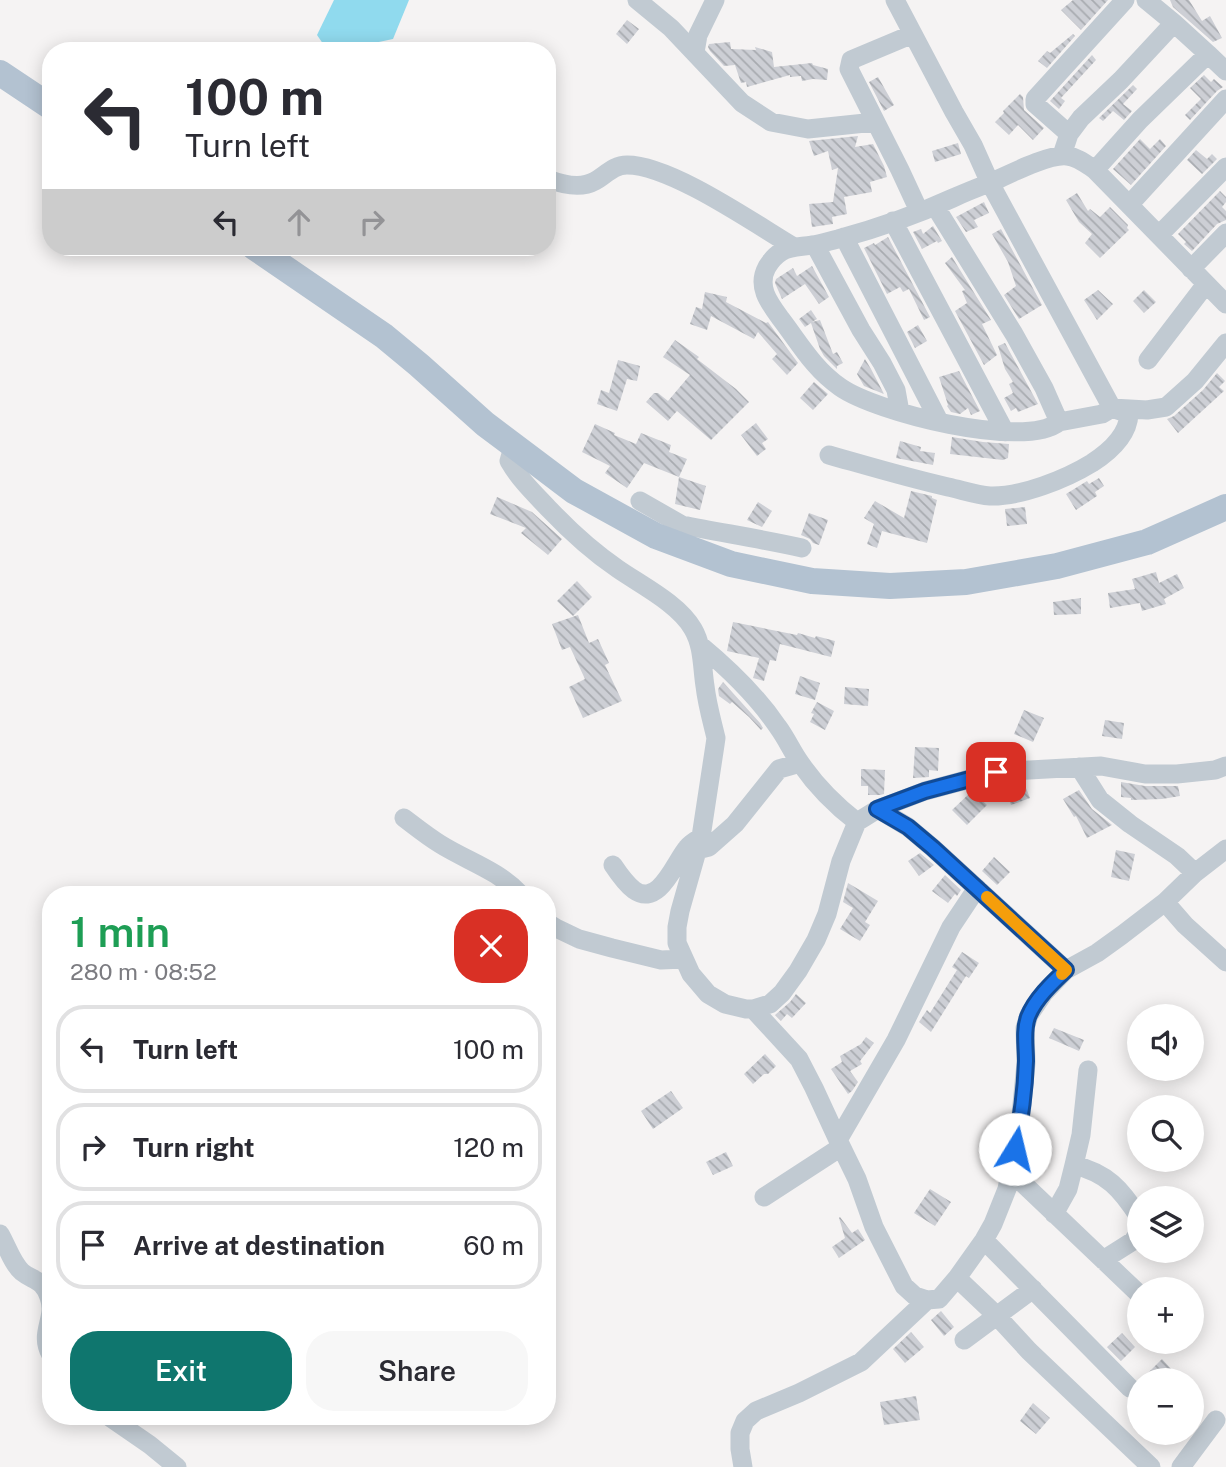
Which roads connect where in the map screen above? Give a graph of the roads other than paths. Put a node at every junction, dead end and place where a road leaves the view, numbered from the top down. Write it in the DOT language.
graph roads {
  1 [pos="637,0"];
  2 [pos="715,0"];
  3 [pos="895,0"];
  4 [pos="1125,0"];
  5 [pos="1146,0"];
  6 [pos="1174,23"];
  7 [pos="913,34"];
  8 [pos="695,52"];
  9 [pos="1208,54"];
  10 [pos="1226,71"];
  11 [pos="0,73"];
  12 [pos="1226,99"];
  13 [pos="42,101"];
  14 [pos="875,122"];
  15 [pos="1069,134"];
  16 [pos="1062,155"];
  17 [pos="1226,167"];
  18 [pos="1095,170"];
  19 [pos="556,181"];
  20 [pos="989,183"];
  21 [pos="1129,205"];
  22 [pos="927,208"];
  23 [pos="893,221"];
  24 [pos="1226,233"];
  25 [pos="1160,234"];
  26 [pos="844,237"];
  27 [pos="815,245"];
  28 [pos="794,247"];
  29 [pos="267,256"];
  30 [pos="1191,270"];
  31 [pos="1206,284"];
  32 [pos="1226,304"];
  33 [pos="1226,343"];
  34 [pos="1148,360"];
  35 [pos="1112,408"];
  36 [pos="900,412"];
  37 [pos="939,421"];
  38 [pos="1059,422"];
  39 [pos="1005,432"];
  40 [pos="513,447"];
  41 [pos="829,455"];
  42 [pos="640,501"];
  43 [pos="1226,507"];
  44 [pos="677,534"];
  45 [pos="802,548"];
  46 [pos="700,645"];
  47 [pos="800,763"];
  48 [pos="1226,766"];
  49 [pos="1079,767"];
  50 [pos="877,809"];
  51 [pos="404,818"];
  52 [pos="857,822"];
  53 [pos="699,844"];
  54 [pos="1226,849"];
  55 [pos="613,865"];
  56 [pos="1195,873"];
  57 [pos="510,886"];
  58 [pos="977,888"];
  59 [pos="1165,902"];
  60 [pos="556,928"];
  61 [pos="1223,955"];
  62 [pos="684,959"];
  63 [pos="1066,970"];
  64 [pos="753,1009"];
  65 [pos="1088,1070"];
  66 [pos="840,1143"];
  67 [pos="1074,1165"];
  68 [pos="1011,1172"];
  69 [pos="764,1197"];
  70 [pos="1127,1199"];
  71 [pos="1054,1213"];
  72 [pos="0,1234"];
  73 [pos="984,1240"];
  74 [pos="1127,1245"];
  75 [pos="1103,1260"];
  76 [pos="957,1278"];
  77 [pos="1127,1283"];
  78 [pos="42,1285"];
  79 [pos="1033,1289"];
  80 [pos="927,1300"];
  81 [pos="996,1315"];
  82 [pos="964,1340"];
  83 [pos="1127,1385"];
  84 [pos="1216,1420"];
  85 [pos="121,1425"];
  86 [pos="177,1467"];
  87 [pos="743,1467"];
  88 [pos="1151,1467"];
  89 [pos="1181,1467"];
  1 -- 8 [label="street"];
  2 -- 8 [label="street"];
  3 -- 7 [label="street"];
  4 -- 15 [label="street"];
  5 -- 6 [label="street"];
  6 -- 9 [label="street"];
  6 -- 15 [label="street"];
  7 -- 14 [label="street"];
  7 -- 20 [label="street"];
  8 -- 14 [label="street"];
  9 -- 10 [label="street"];
  9 -- 18 [label="street"];
  11 -- 13 [label="main road"];
  12 -- 21 [label="street"];
  14 -- 22 [label="street"];
  15 -- 16 [label="street"];
  16 -- 18 [label="street"];
  16 -- 20 [label="street"];
  17 -- 25 [label="street"];
  18 -- 21 [label="street"];
  19 -- 28 [label="street"];
  20 -- 22 [label="street"];
  20 -- 35 [label="street"];
  21 -- 25 [label="street"];
  22 -- 23 [label="street"];
  22 -- 38 [label="street"];
  23 -- 26 [label="street"];
  23 -- 39 [label="street"];
  24 -- 30 [label="street"];
  25 -- 30 [label="street"];
  26 -- 27 [label="street"];
  26 -- 37 [label="street"];
  27 -- 28 [label="street"];
  27 -- 36 [label="street"];
  28 -- 36 [label="street"];
  29 -- 40 [label="main road"];
  30 -- 31 [label="street"];
  31 -- 32 [label="street"];
  31 -- 34 [label="street"];
  33 -- 35 [label="street"];
  35 -- 38 [label="street"];
  35 -- 41 [label="street"];
  36 -- 37 [label="street"];
  37 -- 39 [label="street"];
  38 -- 39 [label="street"];
  40 -- 44 [label="main road"];
  40 -- 46 [label="street"];
  42 -- 44 [label="street"];
  43 -- 44 [label="main road"];
  44 -- 45 [label="street"];
  46 -- 47 [label="street"];
  46 -- 53 [label="street"];
  47 -- 52 [label="street"];
  47 -- 53 [label="street"];
  48 -- 49 [label="street"];
  49 -- 50 [label="street"];
  49 -- 56 [label="street"];
  50 -- 52 [label="street"];
  50 -- 58 [label="street"];
  51 -- 57 [label="street"];
  52 -- 64 [label="street"];
  53 -- 55 [label="street"];
  53 -- 62 [label="street"];
  54 -- 56 [label="street"];
  56 -- 59 [label="street"];
  58 -- 63 [label="street"];
  58 -- 66 [label="street"];
  59 -- 61 [label="street"];
  59 -- 63 [label="street"];
  60 -- 62 [label="street"];
  62 -- 64 [label="street"];
  63 -- 68 [label="street"];
  64 -- 66 [label="street"];
  65 -- 67 [label="street"];
  66 -- 69 [label="street"];
  66 -- 80 [label="street"];
  67 -- 70 [label="street"];
  67 -- 71 [label="street"];
  68 -- 71 [label="street"];
  68 -- 73 [label="street"];
  71 -- 75 [label="street"];
  72 -- 78 [label="street"];
  73 -- 76 [label="street"];
  73 -- 79 [label="street"];
  74 -- 75 [label="street"];
  75 -- 77 [label="street"];
  76 -- 80 [label="street"];
  76 -- 81 [label="street"];
  79 -- 81 [label="street"];
  79 -- 83 [label="street"];
  80 -- 87 [label="street"];
  81 -- 82 [label="street"];
  81 -- 88 [label="street"];
  84 -- 89 [label="street"];
  85 -- 86 [label="street"];
}
